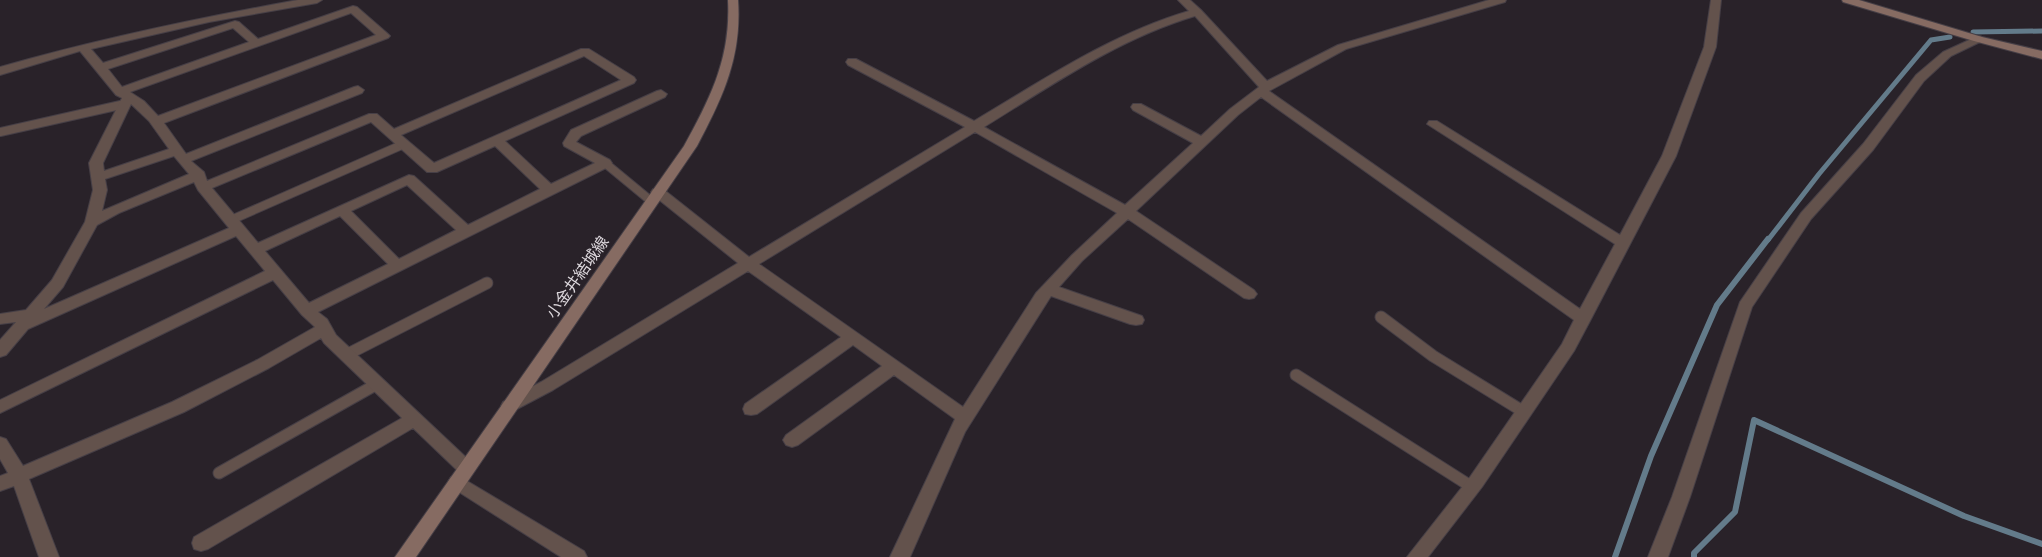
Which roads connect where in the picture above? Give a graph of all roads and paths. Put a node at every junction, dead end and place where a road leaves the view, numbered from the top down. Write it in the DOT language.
graph roads {
  1 [pos="317,0"];
  2 [pos="733,0"];
  3 [pos="1183,0"];
  4 [pos="1716,0"];
  5 [pos="1848,0"];
  6 [pos="1496,1"];
  7 [pos="1198,12"];
  8 [pos="1978,39"];
  9 [pos="256,43"];
  10 [pos="83,47"];
  11 [pos="2042,55"];
  12 [pos="852,62"];
  13 [pos="100,68"];
  14 [pos="0,71"];
  15 [pos="1263,89"];
  16 [pos="358,90"];
  17 [pos="660,94"];
  18 [pos="125,97"];
  19 [pos="1137,107"];
  20 [pos="155,122"];
  21 [pos="1432,124"];
  22 [pos="974,127"];
  23 [pos="0,132"];
  24 [pos="392,134"];
  25 [pos="496,140"];
  26 [pos="1202,142"];
  27 [pos="404,144"];
  28 [pos="180,155"];
  29 [pos="605,163"];
  30 [pos="98,178"];
  31 [pos="201,181"];
  32 [pos="550,190"];
  33 [pos="654,197"];
  34 [pos="342,210"];
  35 [pos="1127,212"];
  36 [pos="92,222"];
  37 [pos="235,225"];
  38 [pos="466,232"];
  39 [pos="1624,243"];
  40 [pos="256,249"];
  41 [pos="749,264"];
  42 [pos="398,266"];
  43 [pos="276,272"];
  44 [pos="487,282"];
  45 [pos="1048,290"];
  46 [pos="1249,294"];
  47 [pos="307,311"];
  48 [pos="1381,317"];
  49 [pos="0,319"];
  50 [pos="1583,319"];
  51 [pos="27,320"];
  52 [pos="1136,320"];
  53 [pos="324,330"];
  54 [pos="852,338"];
  55 [pos="0,351"];
  56 [pos="346,355"];
  57 [pos="893,367"];
  58 [pos="1296,375"];
  59 [pos="377,384"];
  60 [pos="508,406"];
  61 [pos="0,407"];
  62 [pos="751,408"];
  63 [pos="1524,412"];
  64 [pos="965,417"];
  65 [pos="414,419"];
  66 [pos="792,440"];
  67 [pos="0,444"];
  68 [pos="219,473"];
  69 [pos="461,475"];
  70 [pos="19,476"];
  71 [pos="0,484"];
  72 [pos="1472,487"];
  73 [pos="201,542"];
  74 [pos="48,557"];
  75 [pos="405,557"];
  76 [pos="577,557"];
  77 [pos="900,557"];
  78 [pos="1417,557"];
  79 [pos="1658,557"];
  1 -- 10 [label="street"];
  2 -- 33 [label="main road, 小金井結城線"];
  3 -- 7 [label="street"];
  4 -- 39 [label="street"];
  5 -- 8 [label="main road"];
  6 -- 15 [label="street"];
  7 -- 15 [label="street"];
  7 -- 22 [label="street"];
  8 -- 11 [label="main road"];
  8 -- 79 [label="street"];
  9 -- 13 [label="street"];
  9 -- 18 [label="street"];
  9 -- 20 [label="street"];
  10 -- 13 [label="street"];
  10 -- 14 [label="street"];
  12 -- 22 [label="street"];
  13 -- 18 [label="street"];
  15 -- 26 [label="street"];
  15 -- 50 [label="street"];
  16 -- 28 [label="street"];
  17 -- 29 [label="street"];
  18 -- 20 [label="street"];
  18 -- 23 [label="lane"];
  18 -- 30 [label="street"];
  19 -- 26 [label="street"];
  20 -- 28 [label="street"];
  21 -- 39 [label="street"];
  22 -- 35 [label="street"];
  22 -- 41 [label="street"];
  24 -- 25 [label="street"];
  24 -- 27 [label="street"];
  24 -- 31 [label="street"];
  25 -- 27 [label="street"];
  25 -- 32 [label="street"];
  26 -- 35 [label="street"];
  27 -- 37 [label="lane"];
  28 -- 30 [label="street"];
  28 -- 31 [label="street"];
  29 -- 32 [label="street"];
  29 -- 33 [label="lane"];
  30 -- 36 [label="street"];
  31 -- 36 [label="street"];
  31 -- 37 [label="street"];
  32 -- 38 [label="street"];
  33 -- 41 [label="street"];
  33 -- 60 [label="main road, 小金井結城線"];
  34 -- 38 [label="street"];
  34 -- 40 [label="street"];
  34 -- 42 [label="street"];
  35 -- 45 [label="street"];
  35 -- 46 [label="street"];
  36 -- 51 [label="street"];
  37 -- 40 [label="street"];
  37 -- 51 [label="street"];
  38 -- 42 [label="street"];
  39 -- 50 [label="street"];
  40 -- 43 [label="street"];
  41 -- 54 [label="street"];
  41 -- 60 [label="street"];
  42 -- 47 [label="street"];
  43 -- 47 [label="street"];
  43 -- 61 [label="street"];
  44 -- 56 [label="lane"];
  45 -- 52 [label="street"];
  45 -- 64 [label="street"];
  47 -- 53 [label="street"];
  48 -- 63 [label="lane"];
  49 -- 51 [label="street"];
  50 -- 63 [label="street"];
  51 -- 55 [label="street"];
  53 -- 56 [label="street"];
  53 -- 70 [label="street"];
  54 -- 57 [label="street"];
  54 -- 62 [label="street"];
  56 -- 59 [label="street"];
  57 -- 64 [label="street"];
  57 -- 66 [label="street"];
  58 -- 72 [label="lane"];
  59 -- 65 [label="street"];
  59 -- 68 [label="lane"];
  60 -- 69 [label="main road, 小金井結城線"];
  63 -- 72 [label="street"];
  64 -- 77 [label="street"];
  65 -- 69 [label="street"];
  65 -- 73 [label="street"];
  67 -- 70 [label="street"];
  69 -- 75 [label="main road, 小金井結城線"];
  69 -- 76 [label="street"];
  70 -- 71 [label="street"];
  70 -- 74 [label="street"];
  72 -- 78 [label="street"];
}
